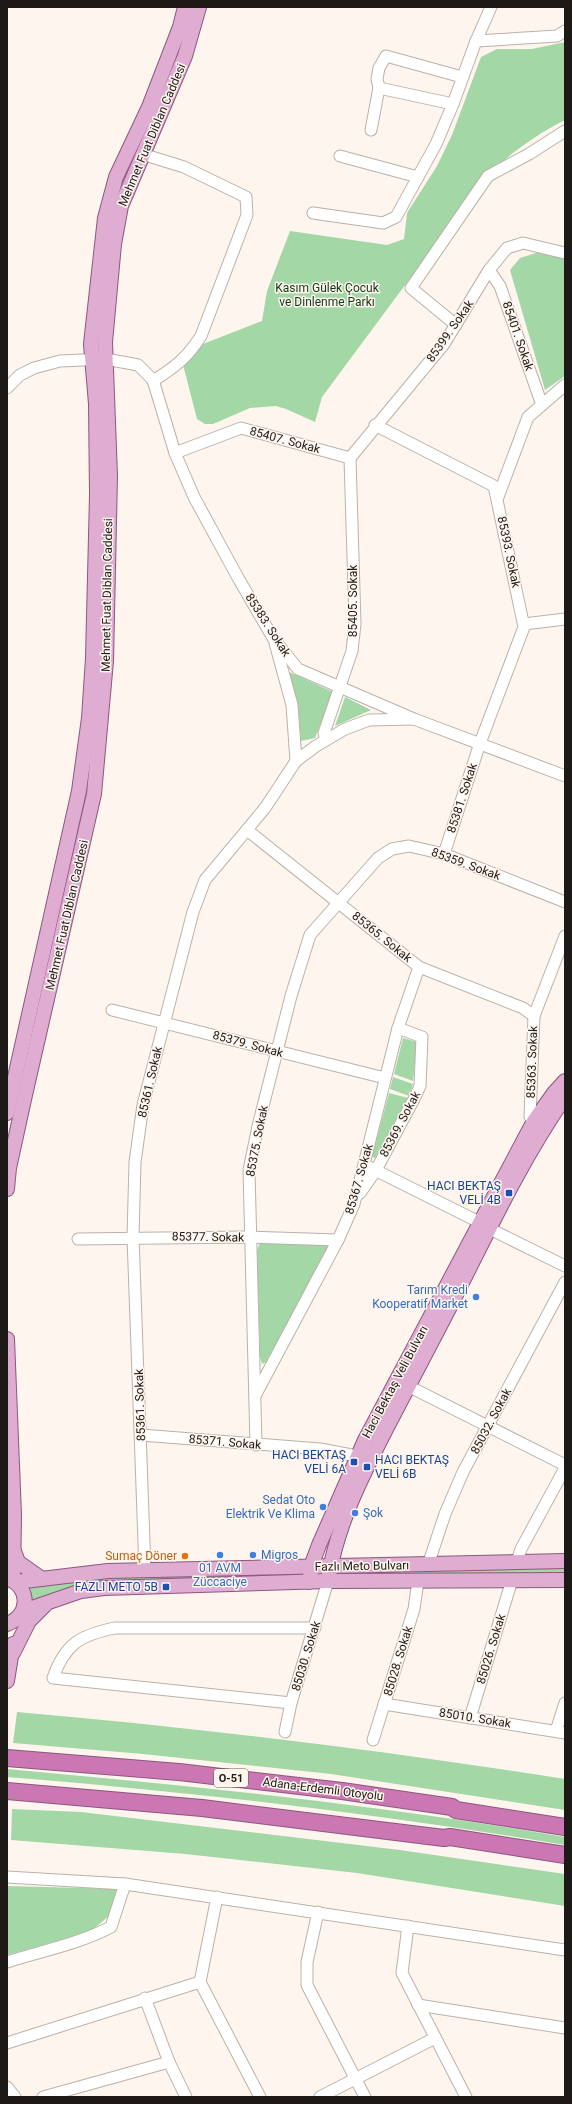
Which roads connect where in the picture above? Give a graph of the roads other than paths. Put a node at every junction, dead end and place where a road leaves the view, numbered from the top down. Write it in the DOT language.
graph roads {
  1 [pos="184,7"];
  2 [pos="199,7"];
  3 [pos="491,7"];
  4 [pos="565,31"];
  5 [pos="476,41"];
  6 [pos="462,77"];
  7 [pos="379,88"];
  8 [pos="453,104"];
  9 [pos="371,130"];
  10 [pos="565,131"];
  11 [pos="142,154"];
  12 [pos="340,156"];
  13 [pos="418,177"];
  14 [pos="313,213"];
  15 [pos="565,253"];
  16 [pos="489,270"];
  17 [pos="456,325"];
  18 [pos="106,359"];
  19 [pos="92,360"];
  20 [pos="153,380"];
  21 [pos="565,385"];
  22 [pos="7,388"];
  23 [pos="542,405"];
  24 [pos="375,425"];
  25 [pos="176,453"];
  26 [pos="350,458"];
  27 [pos="498,497"];
  28 [pos="565,619"];
  29 [pos="524,624"];
  30 [pos="273,638"];
  31 [pos="340,687"];
  32 [pos="414,719"];
  33 [pos="326,740"];
  34 [pos="480,743"];
  35 [pos="296,761"];
  36 [pos="565,776"];
  37 [pos="247,830"];
  38 [pos="444,854"];
  39 [pos="565,902"];
  40 [pos="339,903"];
  41 [pos="565,936"];
  42 [pos="419,967"];
  43 [pos="112,1010"];
  44 [pos="534,1016"];
  45 [pos="164,1022"];
  46 [pos="398,1028"];
  47 [pos="278,1052"];
  48 [pos="385,1078"];
  49 [pos="565,1082"];
  50 [pos="565,1097"];
  51 [pos="7,1113"];
  52 [pos="534,1120"];
  53 [pos="365,1165"];
  54 [pos="376,1170"];
  55 [pos="7,1189"];
  56 [pos="354,1204"];
  57 [pos="484,1225"];
  58 [pos="133,1237"];
  59 [pos="250,1238"];
  60 [pos="78,1239"];
  61 [pos="338,1240"];
  62 [pos="565,1266"];
  63 [pos="565,1282"];
  64 [pos="7,1339"];
  65 [pos="408,1386"];
  66 [pos="254,1398"];
  67 [pos="488,1426"];
  68 [pos="141,1435"];
  69 [pos="256,1445"];
  70 [pos="357,1456"];
  71 [pos="565,1468"];
  72 [pos="13,1549"];
  73 [pos="565,1561"];
  74 [pos="517,1562"];
  75 [pos="428,1565"];
  76 [pos="312,1566"];
  77 [pos="331,1566"];
  78 [pos="144,1570"];
  79 [pos="42,1579"];
  80 [pos="12,1580"];
  81 [pos="512,1580"];
  82 [pos="565,1580"];
  83 [pos="328,1581"];
  84 [pos="418,1581"];
  85 [pos="309,1582"];
  86 [pos="48,1602"];
  87 [pos="23,1611"];
  88 [pos="10,1623"];
  89 [pos="315,1628"];
  90 [pos="13,1653"];
  91 [pos="7,1681"];
  92 [pos="291,1703"];
  93 [pos="565,1703"];
  94 [pos="384,1704"];
  95 [pos="470,1718"];
  96 [pos="284,1732"];
  97 [pos="561,1732"];
  98 [pos="373,1740"];
  99 [pos="8,1758"];
  100 [pos="7,1791"];
  101 [pos="452,1807"];
  102 [pos="565,1817"];
  103 [pos="565,1826"];
  104 [pos="444,1838"];
  105 [pos="565,1855"];
  106 [pos="565,1865"];
  107 [pos="7,1877"];
  108 [pos="125,1884"];
  109 [pos="217,1897"];
  110 [pos="318,1912"];
  111 [pos="408,1926"];
  112 [pos="565,1950"];
  113 [pos="7,1962"];
  114 [pos="200,1982"];
  115 [pos="145,1998"];
  116 [pos="418,2005"];
  117 [pos="565,2028"];
  118 [pos="435,2038"];
  119 [pos="7,2043"];
  120 [pos="169,2062"];
  121 [pos="356,2080"];
  122 [pos="7,2087"];
  123 [pos="15,2097"];
  124 [pos="43,2097"];
  125 [pos="186,2097"];
  126 [pos="260,2097"];
  127 [pos="320,2097"];
  128 [pos="365,2097"];
  129 [pos="466,2097"];
  1 -- 19 [label="main road, Mehmet Fuat Diblan Caddesi"];
  2 -- 11 [label="main road, Mehmet Fuat Diblan Caddesi"];
  3 -- 5 [label="street"];
  4 -- 5 [label="street"];
  5 -- 6 [label="street"];
  6 -- 7 [label="street"];
  6 -- 8 [label="street"];
  7 -- 8 [label="street"];
  7 -- 9 [label="street"];
  8 -- 13 [label="street"];
  10 -- 17 [label="street"];
  11 -- 18 [label="main road, Mehmet Fuat Diblan Caddesi"];
  11 -- 20 [label="street"];
  12 -- 13 [label="street"];
  13 -- 14 [label="street"];
  15 -- 16 [label="street, 85399. Sokak"];
  16 -- 17 [label="street, 85399. Sokak"];
  16 -- 23 [label="street, 85401. Sokak"];
  17 -- 24 [label="street, 85399. Sokak"];
  18 -- 19 [label="street, 85383. Sokak"];
  18 -- 20 [label="street, 85383. Sokak"];
  18 -- 55 [label="main road, Mehmet Fuat Diblan Caddesi"];
  19 -- 22 [label="street, 85383. Sokak"];
  19 -- 51 [label="main road, Mehmet Fuat Diblan Caddesi"];
  20 -- 25 [label="street, 85383. Sokak"];
  21 -- 23 [label="street"];
  23 -- 27 [label="street"];
  24 -- 26 [label="street, 85399. Sokak"];
  24 -- 27 [label="street, 85393. Sokak"];
  25 -- 26 [label="street, 85407. Sokak"];
  25 -- 30 [label="street, 85383. Sokak"];
  26 -- 31 [label="street, 85405. Sokak"];
  27 -- 29 [label="street, 85393. Sokak"];
  28 -- 29 [label="street"];
  29 -- 34 [label="street"];
  30 -- 31 [label="street, 85383. Sokak"];
  30 -- 35 [label="street"];
  31 -- 32 [label="street, 85383. Sokak"];
  31 -- 33 [label="street, 85405. Sokak"];
  32 -- 33 [label="street, 85361. Sokak"];
  32 -- 34 [label="street, 85383. Sokak"];
  33 -- 35 [label="street, 85361. Sokak"];
  34 -- 36 [label="street, 85383. Sokak"];
  34 -- 38 [label="street, 85381. Sokak"];
  35 -- 37 [label="street, 85361. Sokak"];
  37 -- 40 [label="street, 85365. Sokak"];
  37 -- 45 [label="street, 85361. Sokak"];
  38 -- 39 [label="street, 85359. Sokak"];
  38 -- 40 [label="street, 85359. Sokak"];
  40 -- 42 [label="street, 85365. Sokak"];
  40 -- 47 [label="street, 85375. Sokak"];
  41 -- 44 [label="street, 85363. Sokak"];
  42 -- 44 [label="street, 85365. Sokak"];
  42 -- 46 [label="street, 85367. Sokak"];
  43 -- 45 [label="street, 85379. Sokak"];
  44 -- 52 [label="street, 85363. Sokak"];
  45 -- 47 [label="street, 85379. Sokak"];
  45 -- 58 [label="street, 85361. Sokak"];
  46 -- 48 [label="street, 85367. Sokak"];
  46 -- 54 [label="street, 85369. Sokak"];
  47 -- 48 [label="street, 85379. Sokak"];
  47 -- 59 [label="street, 85375. Sokak"];
  48 -- 53 [label="street, 85367. Sokak"];
  49 -- 52 [label="main road, Haci Bektaş Veli Bulvarı"];
  50 -- 57 [label="main road"];
  52 -- 57 [label="main road, Haci Bektaş Veli Bulvarı"];
  53 -- 54 [label="street"];
  53 -- 56 [label="street, 85367. Sokak"];
  54 -- 56 [label="street, 85369. Sokak"];
  54 -- 57 [label="street"];
  56 -- 61 [label="street, 85367. Sokak"];
  57 -- 62 [label="street"];
  57 -- 65 [label="main road, Haci Bektaş Veli Bulvarı"];
  57 -- 70 [label="main road, Haci Bektaş Veli Bulvarı"];
  58 -- 59 [label="street, 85377. Sokak"];
  58 -- 60 [label="street, 85377. Sokak"];
  58 -- 68 [label="street, 85361. Sokak"];
  59 -- 61 [label="street, 85377. Sokak"];
  59 -- 66 [label="street, 85375. Sokak"];
  61 -- 66 [label="street, 85367. Sokak"];
  63 -- 67 [label="street, 85032. Sokak"];
  64 -- 72 [label="main road"];
  65 -- 67 [label="street"];
  65 -- 77 [label="main road, Haci Bektaş Veli Bulvarı"];
  66 -- 69 [label="street, 85375. Sokak"];
  67 -- 71 [label="street"];
  67 -- 75 [label="street, 85032. Sokak"];
  68 -- 69 [label="street, 85371. Sokak"];
  68 -- 78 [label="street, 85361. Sokak"];
  69 -- 70 [label="street, 85371. Sokak"];
  70 -- 76 [label="main road, Haci Bektaş Veli Bulvarı"];
  71 -- 74 [label="street"];
  72 -- 79 [label="main road"];
  72 -- 80 [label="main road"];
  73 -- 74 [label="main road, Fazlı Meto Bulvarı"];
  74 -- 75 [label="main road, Fazlı Meto Bulvarı"];
  75 -- 77 [label="main road, Fazlı Meto Bulvarı"];
  76 -- 77 [label="main road, Fazlı Meto Bulvarı"];
  76 -- 78 [label="main road, Fazlı Meto Bulvarı"];
  76 -- 85 [label="main road, Haci Bektaş Veli Bulvarı"];
  77 -- 83 [label="main road, Haci Bektaş Veli Bulvarı"];
  78 -- 79 [label="main road, Fazlı Meto Bulvarı"];
  79 -- 80 [label="main road, Fazlı Meto Bulvarı"];
  80 -- 87 [label="main road"];
  81 -- 82 [label="main road, Fazlı Meto Bulvarı"];
  81 -- 84 [label="main road, Fazlı Meto Bulvarı"];
  81 -- 95 [label="street, 85026. Sokak"];
  83 -- 84 [label="main road, Fazlı Meto Bulvarı"];
  83 -- 85 [label="main road, Fazlı Meto Bulvarı"];
  83 -- 89 [label="street, 85030. Sokak"];
  84 -- 94 [label="street, 85028. Sokak"];
  85 -- 86 [label="main road, Fazlı Meto Bulvarı"];
  86 -- 87 [label="main road, Fazlı Meto Bulvarı"];
  86 -- 90 [label="main road"];
  87 -- 88 [label="main road"];
  88 -- 90 [label="main road"];
  89 -- 92 [label="street, 85030. Sokak"];
  89 -- 92 [label="street"];
  90 -- 91 [label="main road"];
  92 -- 96 [label="street, 85030. Sokak"];
  93 -- 97 [label="street"];
  94 -- 95 [label="street, 85010. Sokak"];
  94 -- 98 [label="street, 85028. Sokak"];
  95 -- 97 [label="street, 85010. Sokak"];
  99 -- 101 [label="highway, Adana-Erdemli Otoyolu / O-51"];
  100 -- 104 [label="highway"];
  101 -- 102 [label="highway"];
  101 -- 103 [label="highway, Adana-Erdemli Otoyolu / O-51"];
  104 -- 105 [label="highway"];
  104 -- 106 [label="highway"];
  107 -- 108 [label="street"];
  108 -- 109 [label="street"];
  108 -- 113 [label="street"];
  109 -- 110 [label="street"];
  109 -- 114 [label="street"];
  110 -- 111 [label="street"];
  110 -- 121 [label="street"];
  111 -- 112 [label="street"];
  111 -- 116 [label="street"];
  114 -- 115 [label="street"];
  114 -- 126 [label="street"];
  115 -- 119 [label="street"];
  115 -- 120 [label="street"];
  116 -- 117 [label="street"];
  116 -- 118 [label="street"];
  118 -- 121 [label="street"];
  118 -- 129 [label="street"];
  120 -- 124 [label="street"];
  120 -- 125 [label="street"];
  121 -- 127 [label="street"];
  121 -- 128 [label="street"];
  122 -- 123 [label="street"];
}
